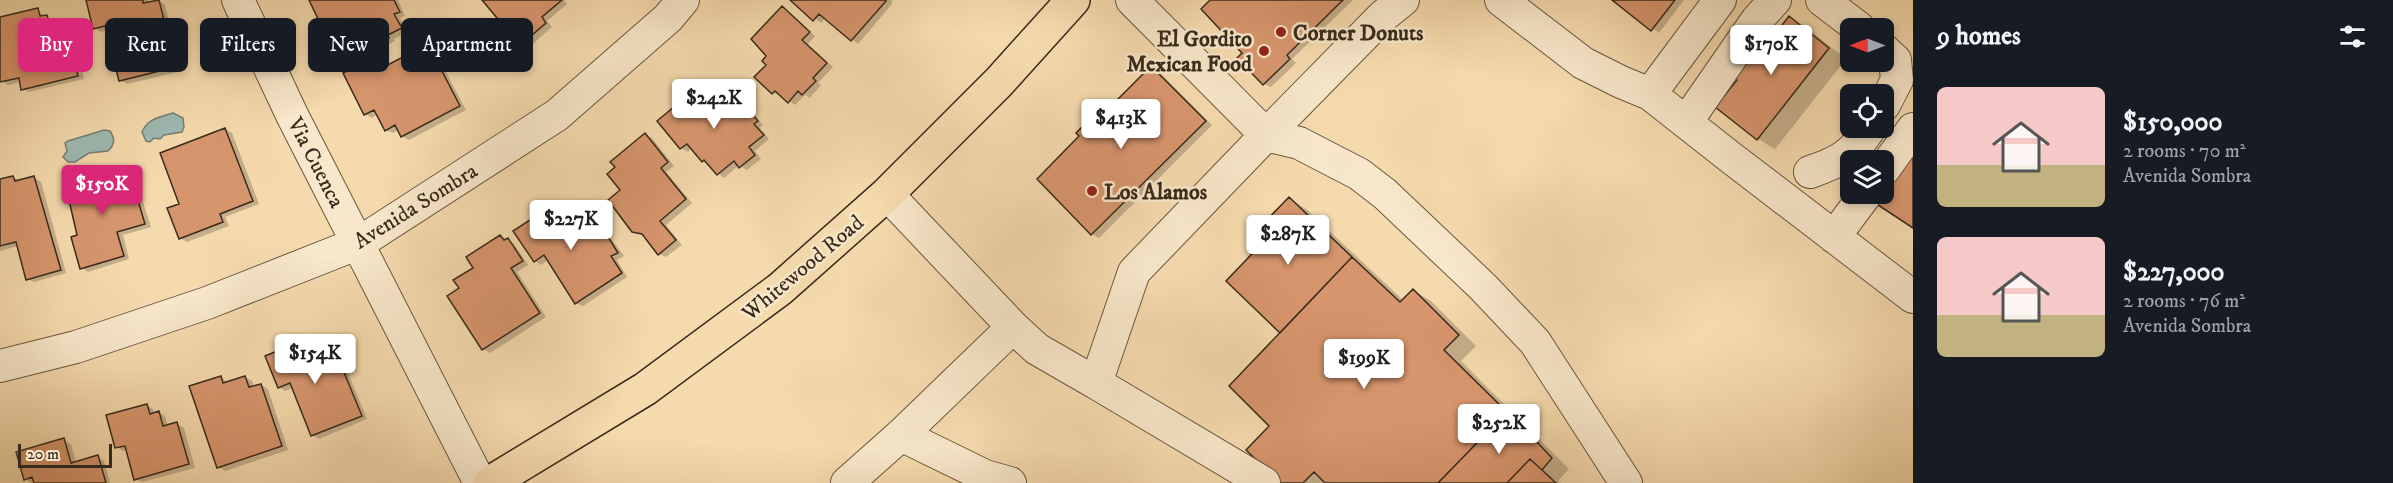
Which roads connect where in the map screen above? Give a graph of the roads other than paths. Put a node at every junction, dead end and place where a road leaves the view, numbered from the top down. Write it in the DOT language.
graph roads {
  1 [pos="238,0"];
  2 [pos="683,0"];
  3 [pos="1073,0"];
  4 [pos="1132,0"];
  5 [pos="1403,0"];
  6 [pos="1502,0"];
  7 [pos="1720,0"];
  8 [pos="1775,0"];
  9 [pos="1822,0"];
  10 [pos="1846,18"];
  11 [pos="1894,59"];
  12 [pos="1894,86"];
  13 [pos="1650,94"];
  14 [pos="1687,121"];
  15 [pos="1913,129"];
  16 [pos="1266,135"];
  17 [pos="1863,138"];
  18 [pos="1894,155"];
  19 [pos="1810,172"];
  20 [pos="888,194"];
  21 [pos="1859,204"];
  22 [pos="1834,237"];
  23 [pos="359,243"];
  24 [pos="1913,297"];
  25 [pos="1013,327"];
  26 [pos="0,366"];
  27 [pos="1096,383"];
  28 [pos="901,435"];
  29 [pos="480,483"];
  30 [pos="490,483"];
  31 [pos="847,483"];
  32 [pos="1010,483"];
  33 [pos="1264,483"];
  34 [pos="1626,483"];
  1 -- 23 [label="street, Via Cuenca"];
  2 -- 23 [label="street, Avenida Sombra"];
  3 -- 20 [label="main road, Whitewood Road"];
  4 -- 16 [label="street"];
  5 -- 16 [label="street"];
  6 -- 13 [label="street"];
  7 -- 13 [label="street"];
  8 -- 14 [label="street"];
  9 -- 10 [label="street"];
  11 -- 12 [label="street"];
  13 -- 14 [label="street"];
  14 -- 22 [label="street"];
  15 -- 18 [label="street"];
  16 -- 27 [label="street"];
  16 -- 34 [label="street"];
  17 -- 19 [label="street"];
  20 -- 25 [label="street"];
  20 -- 30 [label="main road, Whitewood Road"];
  21 -- 22 [label="street"];
  22 -- 24 [label="street"];
  23 -- 26 [label="street, Avenida Sombra"];
  23 -- 29 [label="street, Via Cuenca"];
  25 -- 27 [label="street"];
  25 -- 28 [label="street"];
  27 -- 33 [label="street"];
  28 -- 31 [label="street"];
  28 -- 32 [label="street"];
}
